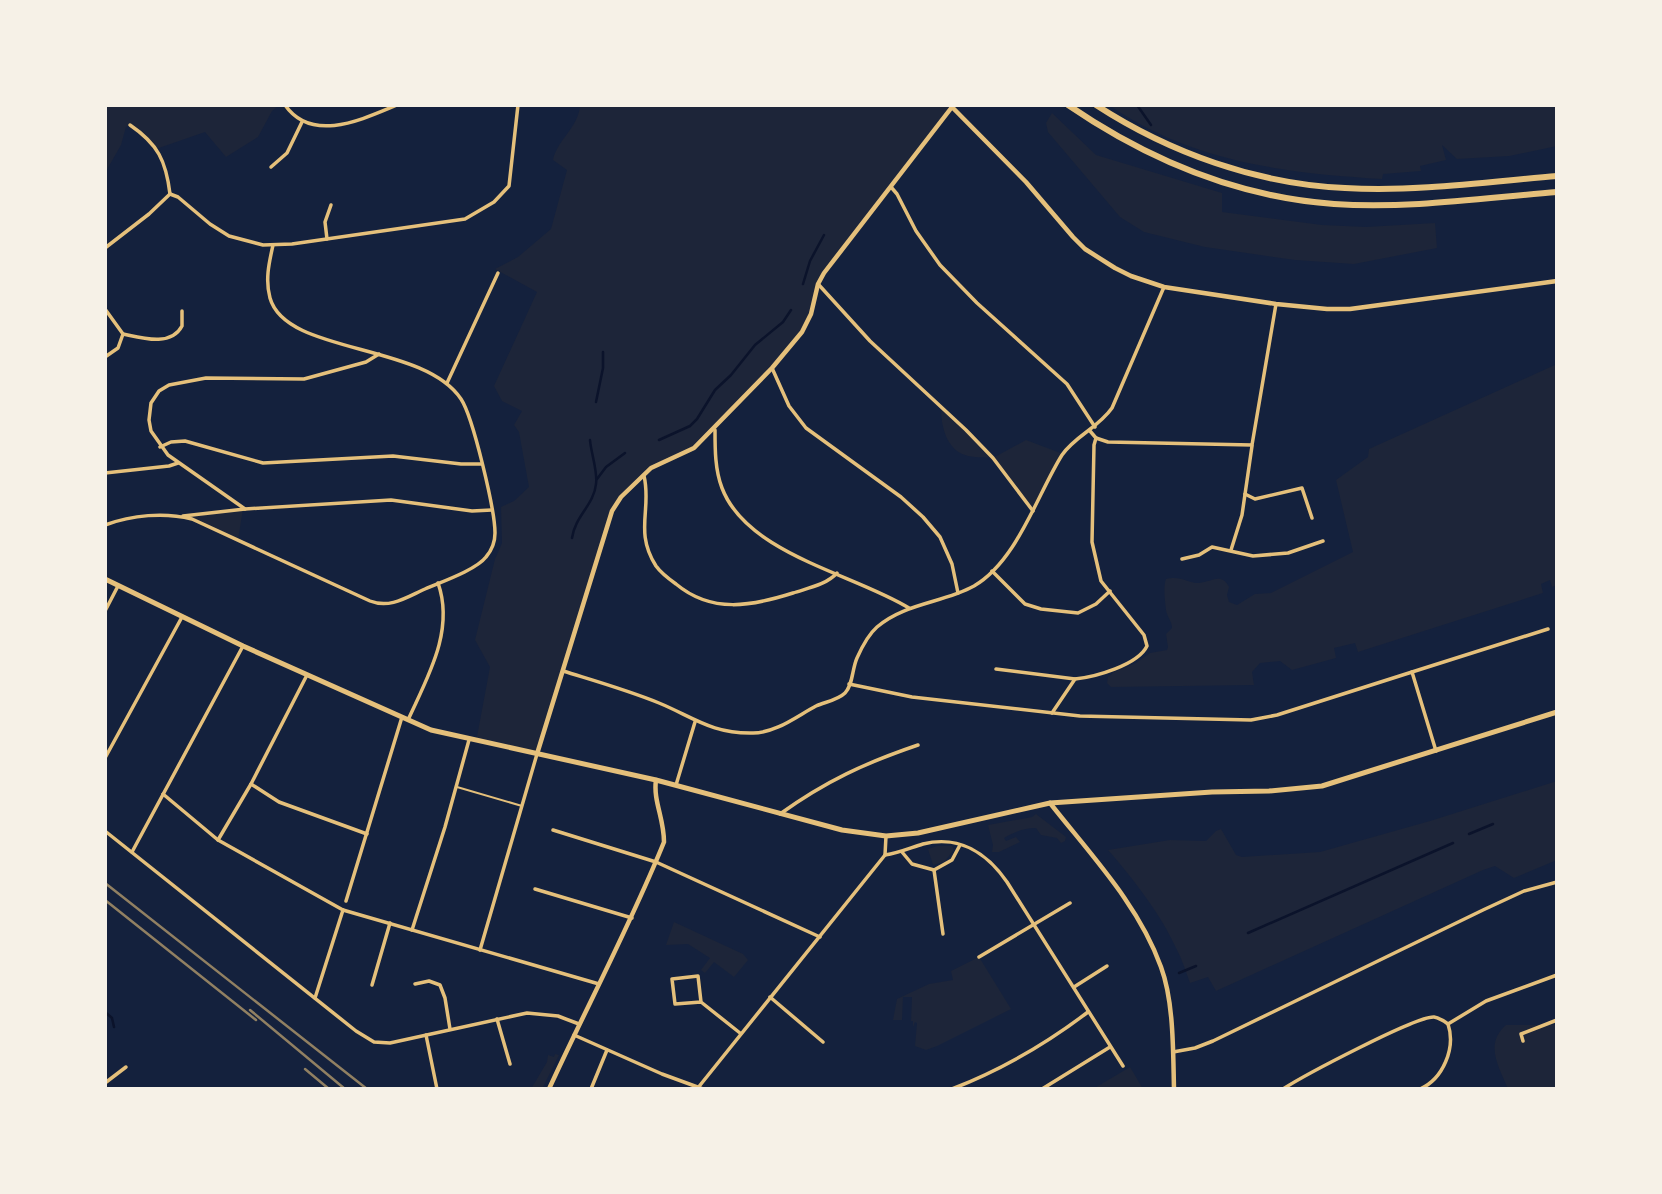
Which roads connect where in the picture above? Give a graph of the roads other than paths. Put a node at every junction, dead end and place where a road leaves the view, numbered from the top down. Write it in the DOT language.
graph roads {
  1 [pos="285,105"];
  2 [pos="397,105"];
  3 [pos="518,105"];
  4 [pos="1068,105"];
  5 [pos="1096,105"];
  6 [pos="951,106"];
  7 [pos="302,122"];
  8 [pos="130,125"];
  9 [pos="271,167"];
  10 [pos="1557,176"];
  11 [pos="891,187"];
  12 [pos="1557,192"];
  13 [pos="170,194"];
  14 [pos="331,205"];
  15 [pos="327,239"];
  16 [pos="273,245"];
  17 [pos="105,248"];
  18 [pos="498,273"];
  19 [pos="1557,281"];
  20 [pos="818,284"];
  21 [pos="1164,287"];
  22 [pos="1276,304"];
  23 [pos="105,309"];
  24 [pos="182,312"];
  25 [pos="123,334"];
  26 [pos="379,354"];
  27 [pos="105,357"];
  28 [pos="772,368"];
  29 [pos="447,383"];
  30 [pos="1095,427"];
  31 [pos="715,430"];
  32 [pos="1090,431"];
  33 [pos="1096,438"];
  34 [pos="1252,445"];
  35 [pos="160,447"];
  36 [pos="178,463"];
  37 [pos="482,464"];
  38 [pos="105,473"];
  39 [pos="643,474"];
  40 [pos="1245,494"];
  41 [pos="245,509"];
  42 [pos="492,510"];
  43 [pos="1033,511"];
  44 [pos="181,516"];
  45 [pos="1312,518"];
  46 [pos="105,526"];
  47 [pos="1323,541"];
  48 [pos="1231,550"];
  49 [pos="1182,559"];
  50 [pos="992,571"];
  51 [pos="837,573"];
  52 [pos="105,579"];
  53 [pos="438,583"];
  54 [pos="118,586"];
  55 [pos="1110,591"];
  56 [pos="958,593"];
  57 [pos="909,608"];
  58 [pos="105,611"];
  59 [pos="181,617"];
  60 [pos="1548,629"];
  61 [pos="243,646"];
  62 [pos="996,669"];
  63 [pos="563,671"];
  64 [pos="1412,672"];
  65 [pos="307,675"];
  66 [pos="1075,679"];
  67 [pos="849,684"];
  68 [pos="1557,712"];
  69 [pos="1052,713"];
  70 [pos="405,719"];
  71 [pos="695,722"];
  72 [pos="469,740"];
  73 [pos="918,745"];
  74 [pos="1436,751"];
  75 [pos="537,754"];
  76 [pos="105,758"];
  77 [pos="656,780"];
  78 [pos="251,784"];
  79 [pos="676,785"];
  80 [pos="456,786"];
  81 [pos="163,794"];
  82 [pos="1050,803"];
  83 [pos="523,806"];
  84 [pos="779,815"];
  85 [pos="554,830"];
  86 [pos="105,831"];
  87 [pos="367,834"];
  88 [pos="886,836"];
  89 [pos="218,840"];
  90 [pos="960,845"];
  91 [pos="132,852"];
  92 [pos="902,852"];
  93 [pos="885,855"];
  94 [pos="656,862"];
  95 [pos="934,870"];
  96 [pos="1557,882"];
  97 [pos="536,889"];
  98 [pos="346,901"];
  99 [pos="1070,903"];
  100 [pos="343,910"];
  101 [pos="632,918"];
  102 [pos="390,923"];
  103 [pos="1034,926"];
  104 [pos="412,930"];
  105 [pos="943,934"];
  106 [pos="820,937"];
  107 [pos="480,950"];
  108 [pos="979,957"];
  109 [pos="1107,966"];
  110 [pos="1557,975"];
  111 [pos="415,984"];
  112 [pos="599,984"];
  113 [pos="372,985"];
  114 [pos="1074,987"];
  115 [pos="770,997"];
  116 [pos="315,998"];
  117 [pos="701,1002"];
  118 [pos="1088,1012"];
  119 [pos="497,1020"];
  120 [pos="1557,1020"];
  121 [pos="579,1024"];
  122 [pos="1448,1024"];
  123 [pos="450,1029"];
  124 [pos="740,1033"];
  125 [pos="426,1035"];
  126 [pos="574,1035"];
  127 [pos="1523,1041"];
  128 [pos="823,1042"];
  129 [pos="1110,1047"];
  130 [pos="607,1050"];
  131 [pos="1173,1052"];
  132 [pos="510,1064"];
  133 [pos="1123,1066"];
  134 [pos="126,1067"];
  135 [pos="105,1083"];
  136 [pos="699,1088"];
  137 [pos="437,1089"];
  138 [pos="550,1089"];
  139 [pos="591,1089"];
  140 [pos="952,1089"];
  141 [pos="1042,1089"];
  142 [pos="1174,1089"];
  143 [pos="1283,1089"];
  144 [pos="1420,1089"];
  1 -- 7 [label="street"];
  2 -- 7 [label="street"];
  3 -- 15 [label="street"];
  4 -- 12 [label="highway"];
  5 -- 10 [label="highway"];
  6 -- 11 [label="street"];
  6 -- 21 [label="street"];
  7 -- 9 [label="street"];
  8 -- 13 [label="street"];
  11 -- 20 [label="street"];
  11 -- 30 [label="street"];
  13 -- 16 [label="street"];
  13 -- 17 [label="street"];
  14 -- 15 [label="street"];
  15 -- 16 [label="street"];
  16 -- 26 [label="street"];
  18 -- 29 [label="street"];
  19 -- 22 [label="street"];
  20 -- 28 [label="street"];
  20 -- 43 [label="street"];
  21 -- 22 [label="street"];
  21 -- 30 [label="street"];
  22 -- 34 [label="street"];
  23 -- 25 [label="street"];
  24 -- 25 [label="street"];
  25 -- 27 [label="street"];
  26 -- 29 [label="street"];
  26 -- 35 [label="street"];
  28 -- 31 [label="street"];
  28 -- 56 [label="street"];
  29 -- 37 [label="street"];
  30 -- 32 [label="street"];
  31 -- 39 [label="street"];
  31 -- 51 [label="street"];
  32 -- 33 [label="street"];
  32 -- 43 [label="street"];
  33 -- 34 [label="street"];
  33 -- 55 [label="street"];
  34 -- 40 [label="street"];
  35 -- 36 [label="street"];
  35 -- 37 [label="street"];
  36 -- 38 [label="street"];
  36 -- 41 [label="street"];
  37 -- 42 [label="street"];
  39 -- 51 [label="street"];
  39 -- 63 [label="street"];
  40 -- 45 [label="street"];
  40 -- 48 [label="street"];
  41 -- 42 [label="street"];
  41 -- 44 [label="street"];
  42 -- 53 [label="street"];
  43 -- 50 [label="street"];
  44 -- 46 [label="street"];
  44 -- 53 [label="street"];
  47 -- 48 [label="street"];
  48 -- 49 [label="street"];
  50 -- 55 [label="street"];
  50 -- 56 [label="street"];
  51 -- 57 [label="street"];
  52 -- 54 [label="main road"];
  53 -- 70 [label="street"];
  54 -- 58 [label="street"];
  54 -- 59 [label="main road"];
  55 -- 66 [label="street"];
  56 -- 57 [label="street"];
  57 -- 67 [label="street"];
  59 -- 61 [label="main road"];
  59 -- 76 [label="street"];
  60 -- 64 [label="street"];
  61 -- 65 [label="main road"];
  61 -- 81 [label="street"];
  62 -- 66 [label="street"];
  63 -- 71 [label="street"];
  63 -- 75 [label="street"];
  64 -- 69 [label="street"];
  64 -- 74 [label="street"];
  65 -- 70 [label="main road"];
  65 -- 78 [label="street"];
  66 -- 69 [label="street"];
  67 -- 69 [label="street"];
  67 -- 71 [label="street"];
  68 -- 74 [label="main road"];
  70 -- 72 [label="main road"];
  70 -- 87 [label="street"];
  71 -- 79 [label="street"];
  72 -- 75 [label="main road"];
  72 -- 80 [label="street"];
  73 -- 84 [label="street"];
  74 -- 82 [label="main road"];
  75 -- 77 [label="main road"];
  75 -- 83 [label="street"];
  77 -- 79 [label="main road"];
  77 -- 94 [label="street"];
  78 -- 87 [label="street"];
  78 -- 89 [label="street"];
  79 -- 84 [label="main road"];
  80 -- 83 [label="lane"];
  80 -- 104 [label="street"];
  81 -- 89 [label="street"];
  81 -- 91 [label="street"];
  82 -- 88 [label="main road"];
  82 -- 131 [label="street"];
  83 -- 107 [label="street"];
  84 -- 88 [label="main road"];
  85 -- 94 [label="street"];
  86 -- 91 [label="street"];
  87 -- 98 [label="street"];
  88 -- 93 [label="street"];
  89 -- 100 [label="street"];
  90 -- 92 [label="street"];
  90 -- 95 [label="street"];
  90 -- 103 [label="street"];
  91 -- 116 [label="street"];
  92 -- 93 [label="street"];
  92 -- 95 [label="street"];
  93 -- 106 [label="street"];
  94 -- 101 [label="street"];
  94 -- 106 [label="street"];
  95 -- 105 [label="street"];
  96 -- 131 [label="street"];
  97 -- 101 [label="street"];
  99 -- 103 [label="street"];
  100 -- 102 [label="street"];
  100 -- 116 [label="street"];
  101 -- 112 [label="street"];
  102 -- 104 [label="street"];
  102 -- 113 [label="street"];
  103 -- 108 [label="street"];
  103 -- 114 [label="street"];
  104 -- 107 [label="street"];
  106 -- 115 [label="street"];
  107 -- 112 [label="street"];
  109 -- 114 [label="street"];
  110 -- 122 [label="street"];
  111 -- 123 [label="street"];
  112 -- 121 [label="street"];
  114 -- 118 [label="street"];
  115 -- 124 [label="street"];
  115 -- 128 [label="street"];
  116 -- 125 [label="street"];
  117 -- 117 [label="street"];
  117 -- 124 [label="street"];
  118 -- 129 [label="street"];
  118 -- 140 [label="street"];
  119 -- 121 [label="street"];
  119 -- 123 [label="street"];
  119 -- 132 [label="street"];
  120 -- 127 [label="street"];
  121 -- 126 [label="street"];
  122 -- 143 [label="street"];
  122 -- 144 [label="street"];
  123 -- 125 [label="street"];
  124 -- 136 [label="street"];
  125 -- 137 [label="street"];
  126 -- 130 [label="street"];
  126 -- 138 [label="street"];
  129 -- 133 [label="street"];
  129 -- 141 [label="street"];
  130 -- 136 [label="street"];
  130 -- 139 [label="street"];
  131 -- 142 [label="street"];
  134 -- 135 [label="street"];
}
